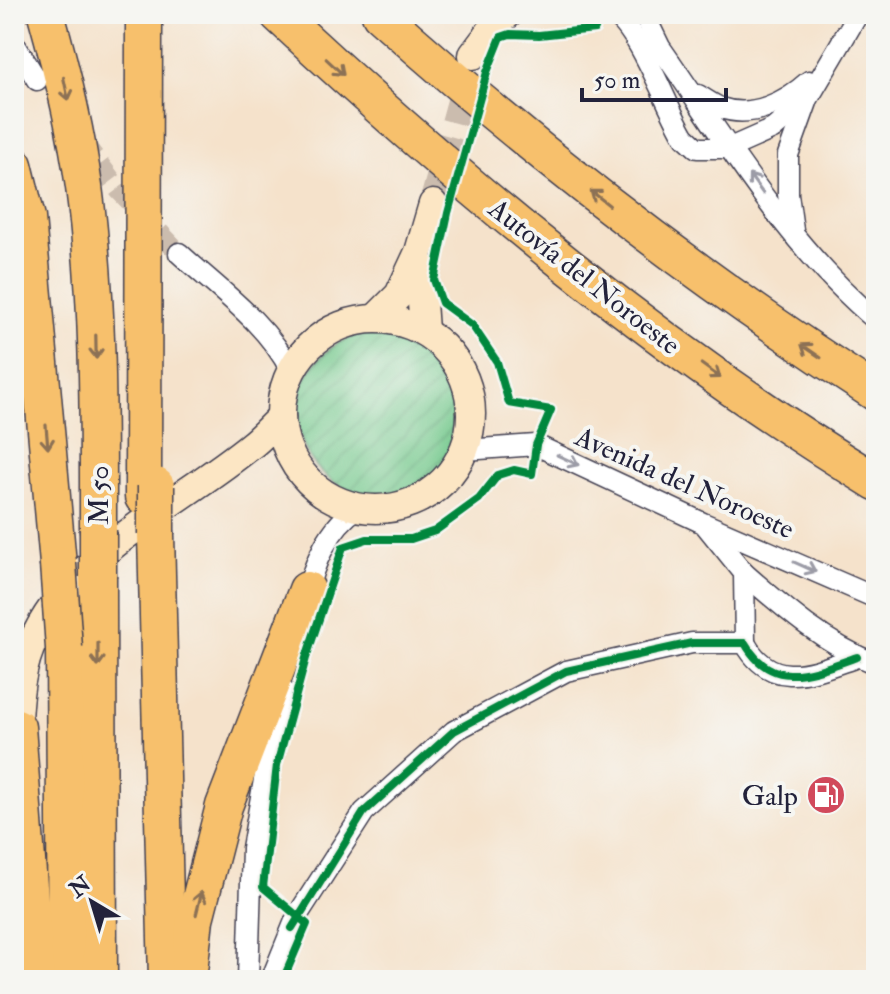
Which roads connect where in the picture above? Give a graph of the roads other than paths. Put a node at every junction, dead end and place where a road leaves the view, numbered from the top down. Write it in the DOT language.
graph roads {
  1 [pos="46,14"];
  2 [pos="144,14"];
  3 [pos="153,14"];
  4 [pos="278,14"];
  5 [pos="380,14"];
  6 [pos="479,14"];
  7 [pos="508,14"];
  8 [pos="612,14"];
  9 [pos="644,14"];
  10 [pos="858,14"];
  11 [pos="14,43"];
  12 [pos="827,65"];
  13 [pos="37,80"];
  14 [pos="690,90"];
  15 [pos="808,99"];
  16 [pos="730,148"];
  17 [pos="14,165"];
  18 [pos="433,204"];
  19 [pos="794,234"];
  20 [pos="419,252"];
  21 [pos="179,253"];
  22 [pos="376,318"];
  23 [pos="876,320"];
  24 [pos="424,330"];
  25 [pos="291,371"];
  26 [pos="876,393"];
  27 [pos="281,417"];
  28 [pos="465,450"];
  29 [pos="876,482"];
  30 [pos="150,492"];
  31 [pos="358,508"];
  32 [pos="703,523"];
  33 [pos="149,538"];
  34 [pos="744,573"];
  35 [pos="307,590"];
  36 [pos="876,598"];
  37 [pos="745,643"];
  38 [pos="867,660"];
  39 [pos="17,727"];
  40 [pos="14,841"];
  41 [pos="36,980"];
  42 [pos="66,980"];
  43 [pos="99,980"];
  44 [pos="144,980"];
  45 [pos="167,980"];
  46 [pos="188,980"];
  47 [pos="248,980"];
  48 [pos="271,980"];
  1 -- 43 [label="highway, M 50, one-way, bridge"];
  2 -- 30 [label="highway"];
  3 -- 30 [label="highway"];
  4 -- 29 [label="highway, Autovía del Noroeste, one-way"];
  26 -- 5 [label="highway, one-way"];
  6 -- 7 [label="street"];
  8 -- 16 [label="street"];
  9 -- 14 [label="street"];
  10 -- 12 [label="street"];
  11 -- 13 [label="street"];
  12 -- 14 [label="street"];
  12 -- 15 [label="street"];
  14 -- 16 [label="street"];
  15 -- 16 [label="street"];
  15 -- 19 [label="street"];
  19 -- 16 [label="street, one-way"];
  17 -- 42 [label="highway, one-way, bridge"];
  18 -- 20 [label="street"];
  19 -- 23 [label="street"];
  20 -- 22 [label="street"];
  20 -- 24 [label="street"];
  21 -- 25 [label="street"];
  22 -- 24 [label="street"];
  22 -- 25 [label="street"];
  24 -- 28 [label="street"];
  25 -- 27 [label="street"];
  27 -- 31 [label="street"];
  27 -- 39 [label="street"];
  28 -- 31 [label="street"];
  28 -- 32 [label="street, Avenida del Noroeste, one-way"];
  30 -- 33 [label="highway"];
  31 -- 35 [label="street"];
  32 -- 34 [label="street"];
  32 -- 36 [label="street, Avenida del Noroeste, one-way"];
  33 -- 44 [label="highway"];
  33 -- 45 [label="highway"];
  34 -- 37 [label="street"];
  34 -- 38 [label="street"];
  46 -- 35 [label="highway, one-way"];
  35 -- 47 [label="street"];
  37 -- 38 [label="street"];
  37 -- 48 [label="street"];
  39 -- 40 [label="street"];
  39 -- 41 [label="highway"];
}
